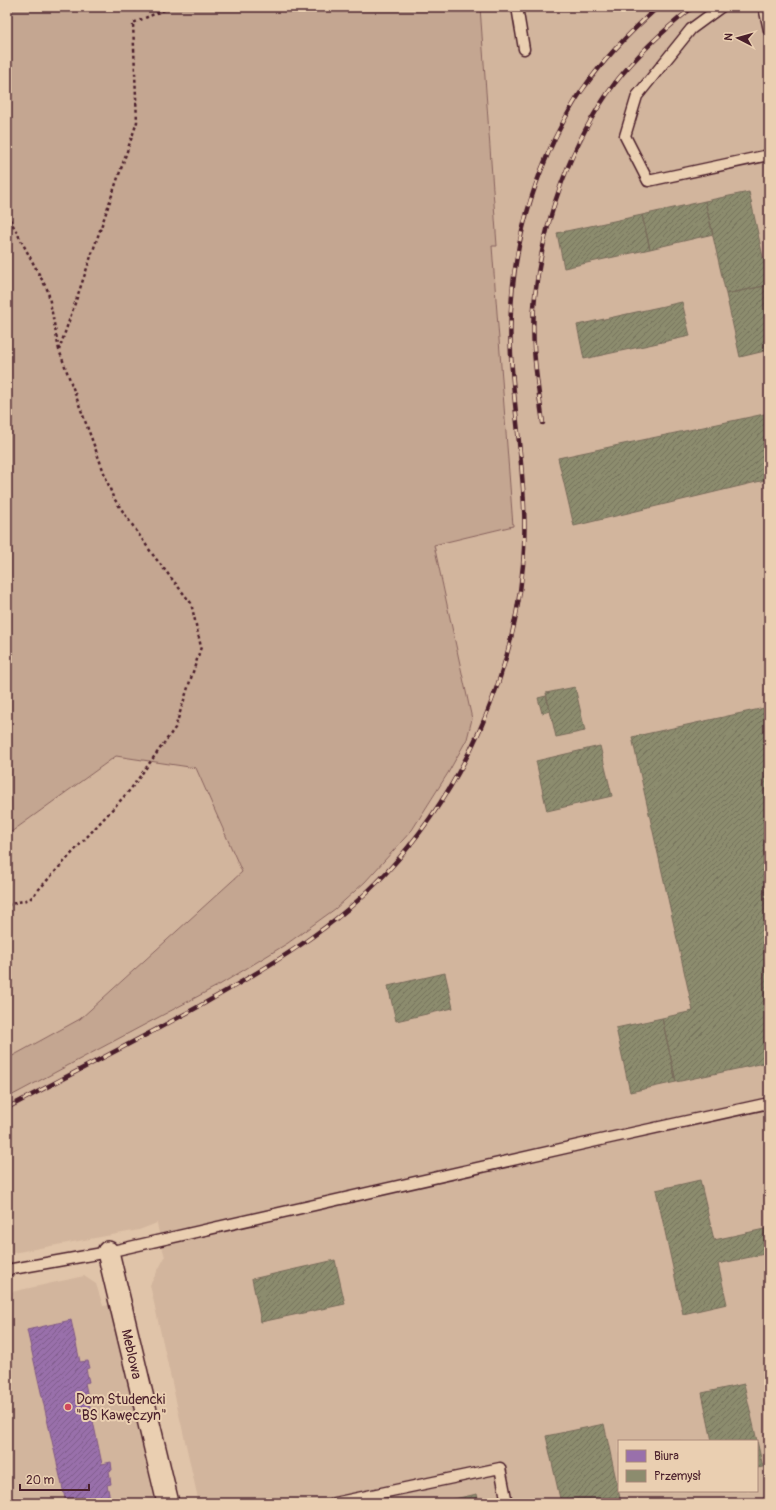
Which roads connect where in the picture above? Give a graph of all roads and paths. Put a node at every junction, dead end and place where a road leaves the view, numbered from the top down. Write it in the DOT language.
graph roads {
  1 [pos="171,7"];
  2 [pos="517,7"];
  3 [pos="721,7"];
  4 [pos="764,7"];
  5 [pos="769,30"];
  6 [pos="524,49"];
  7 [pos="769,155"];
  8 [pos="7,214"];
  9 [pos="59,350"];
  10 [pos="7,905"];
  11 [pos="769,1103"];
  12 [pos="108,1252"];
  13 [pos="7,1270"];
  14 [pos="168,1503"];
  15 [pos="334,1503"];
  16 [pos="507,1503"];
  1 -- 9 [label="path"];
  2 -- 6 [label="lane"];
  3 -- 7 [label="lane"];
  4 -- 5 [label="lane"];
  8 -- 9 [label="path"];
  9 -- 10 [label="path"];
  11 -- 12 [label="lane"];
  12 -- 13 [label="lane"];
  12 -- 14 [label="street, Meblowa"];
  15 -- 16 [label="lane"];
}
